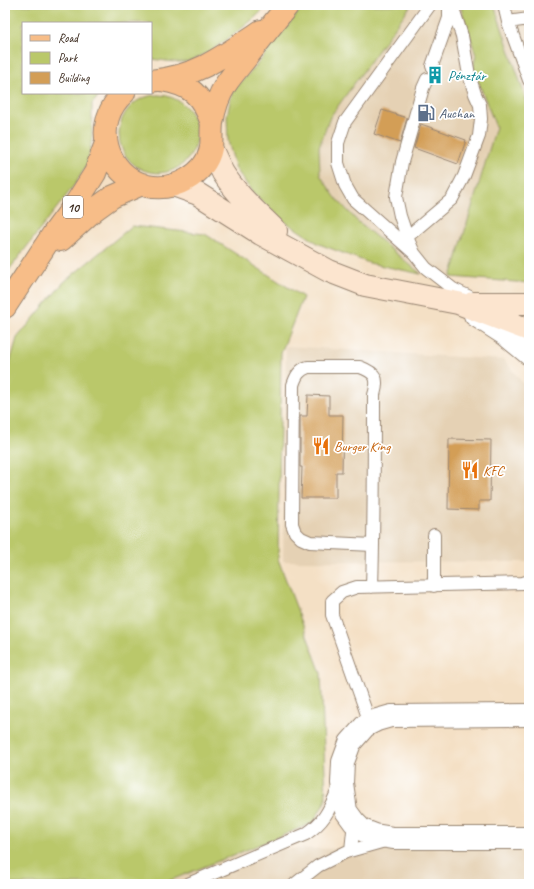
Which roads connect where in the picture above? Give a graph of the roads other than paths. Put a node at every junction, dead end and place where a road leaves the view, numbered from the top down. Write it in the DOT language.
graph roads {
  1 [pos="288,5"];
  2 [pos="430,5"];
  3 [pos="449,5"];
  4 [pos="452,5"];
  5 [pos="504,5"];
  6 [pos="529,19"];
  7 [pos="508,22"];
  8 [pos="272,24"];
  9 [pos="432,66"];
  10 [pos="427,79"];
  11 [pos="156,80"];
  12 [pos="529,80"];
  13 [pos="123,94"];
  14 [pos="212,123"];
  15 [pos="106,144"];
  16 [pos="211,148"];
  17 [pos="142,184"];
  18 [pos="173,185"];
  19 [pos="406,237"];
  20 [pos="414,253"];
  21 [pos="298,254"];
  22 [pos="32,267"];
  23 [pos="458,303"];
  24 [pos="482,303"];
  25 [pos="529,303"];
  26 [pos="5,307"];
  27 [pos="529,330"];
  28 [pos="529,354"];
  29 [pos="434,535"];
  30 [pos="373,544"];
  31 [pos="529,581"];
  32 [pos="434,586"];
  33 [pos="372,587"];
  34 [pos="529,715"];
  35 [pos="370,723"];
  36 [pos="342,783"];
  37 [pos="354,822"];
  38 [pos="393,838"];
  39 [pos="529,838"];
  40 [pos="351,850"];
  41 [pos="188,884"];
  42 [pos="295,884"];
  1 -- 8 [label="main road, 10"];
  2 -- 20 [label="lane"];
  3 -- 9 [label="lane"];
  4 -- 19 [label="lane"];
  5 -- 7 [label="lane"];
  6 -- 7 [label="lane"];
  7 -- 12 [label="lane"];
  8 -- 11 [label="main road, 10"];
  8 -- 14 [label="main road, 10"];
  10 -- 19 [label="lane"];
  11 -- 14 [label="main road, 10"];
  13 -- 15 [label="main road, 10"];
  14 -- 16 [label="main road, 10"];
  15 -- 17 [label="main road, 10"];
  15 -- 22 [label="main road, 10"];
  16 -- 18 [label="main road, 10"];
  16 -- 21 [label="street"];
  17 -- 18 [label="main road, 10"];
  17 -- 22 [label="main road, 10"];
  18 -- 21 [label="street"];
  19 -- 20 [label="lane"];
  20 -- 24 [label="lane"];
  21 -- 23 [label="street"];
  22 -- 26 [label="main road, 10"];
  23 -- 24 [label="street"];
  23 -- 27 [label="street"];
  23 -- 28 [label="street"];
  24 -- 25 [label="street"];
  29 -- 32 [label="lane"];
  30 -- 30 [label="lane"];
  30 -- 33 [label="lane"];
  31 -- 32 [label="lane"];
  32 -- 33 [label="lane"];
  33 -- 35 [label="lane"];
  34 -- 35 [label="street"];
  35 -- 36 [label="street"];
  36 -- 37 [label="street"];
  36 -- 41 [label="lane"];
  37 -- 38 [label="street"];
  37 -- 40 [label="lane"];
  38 -- 39 [label="street"];
  38 -- 40 [label="lane"];
  40 -- 42 [label="lane"];
}
